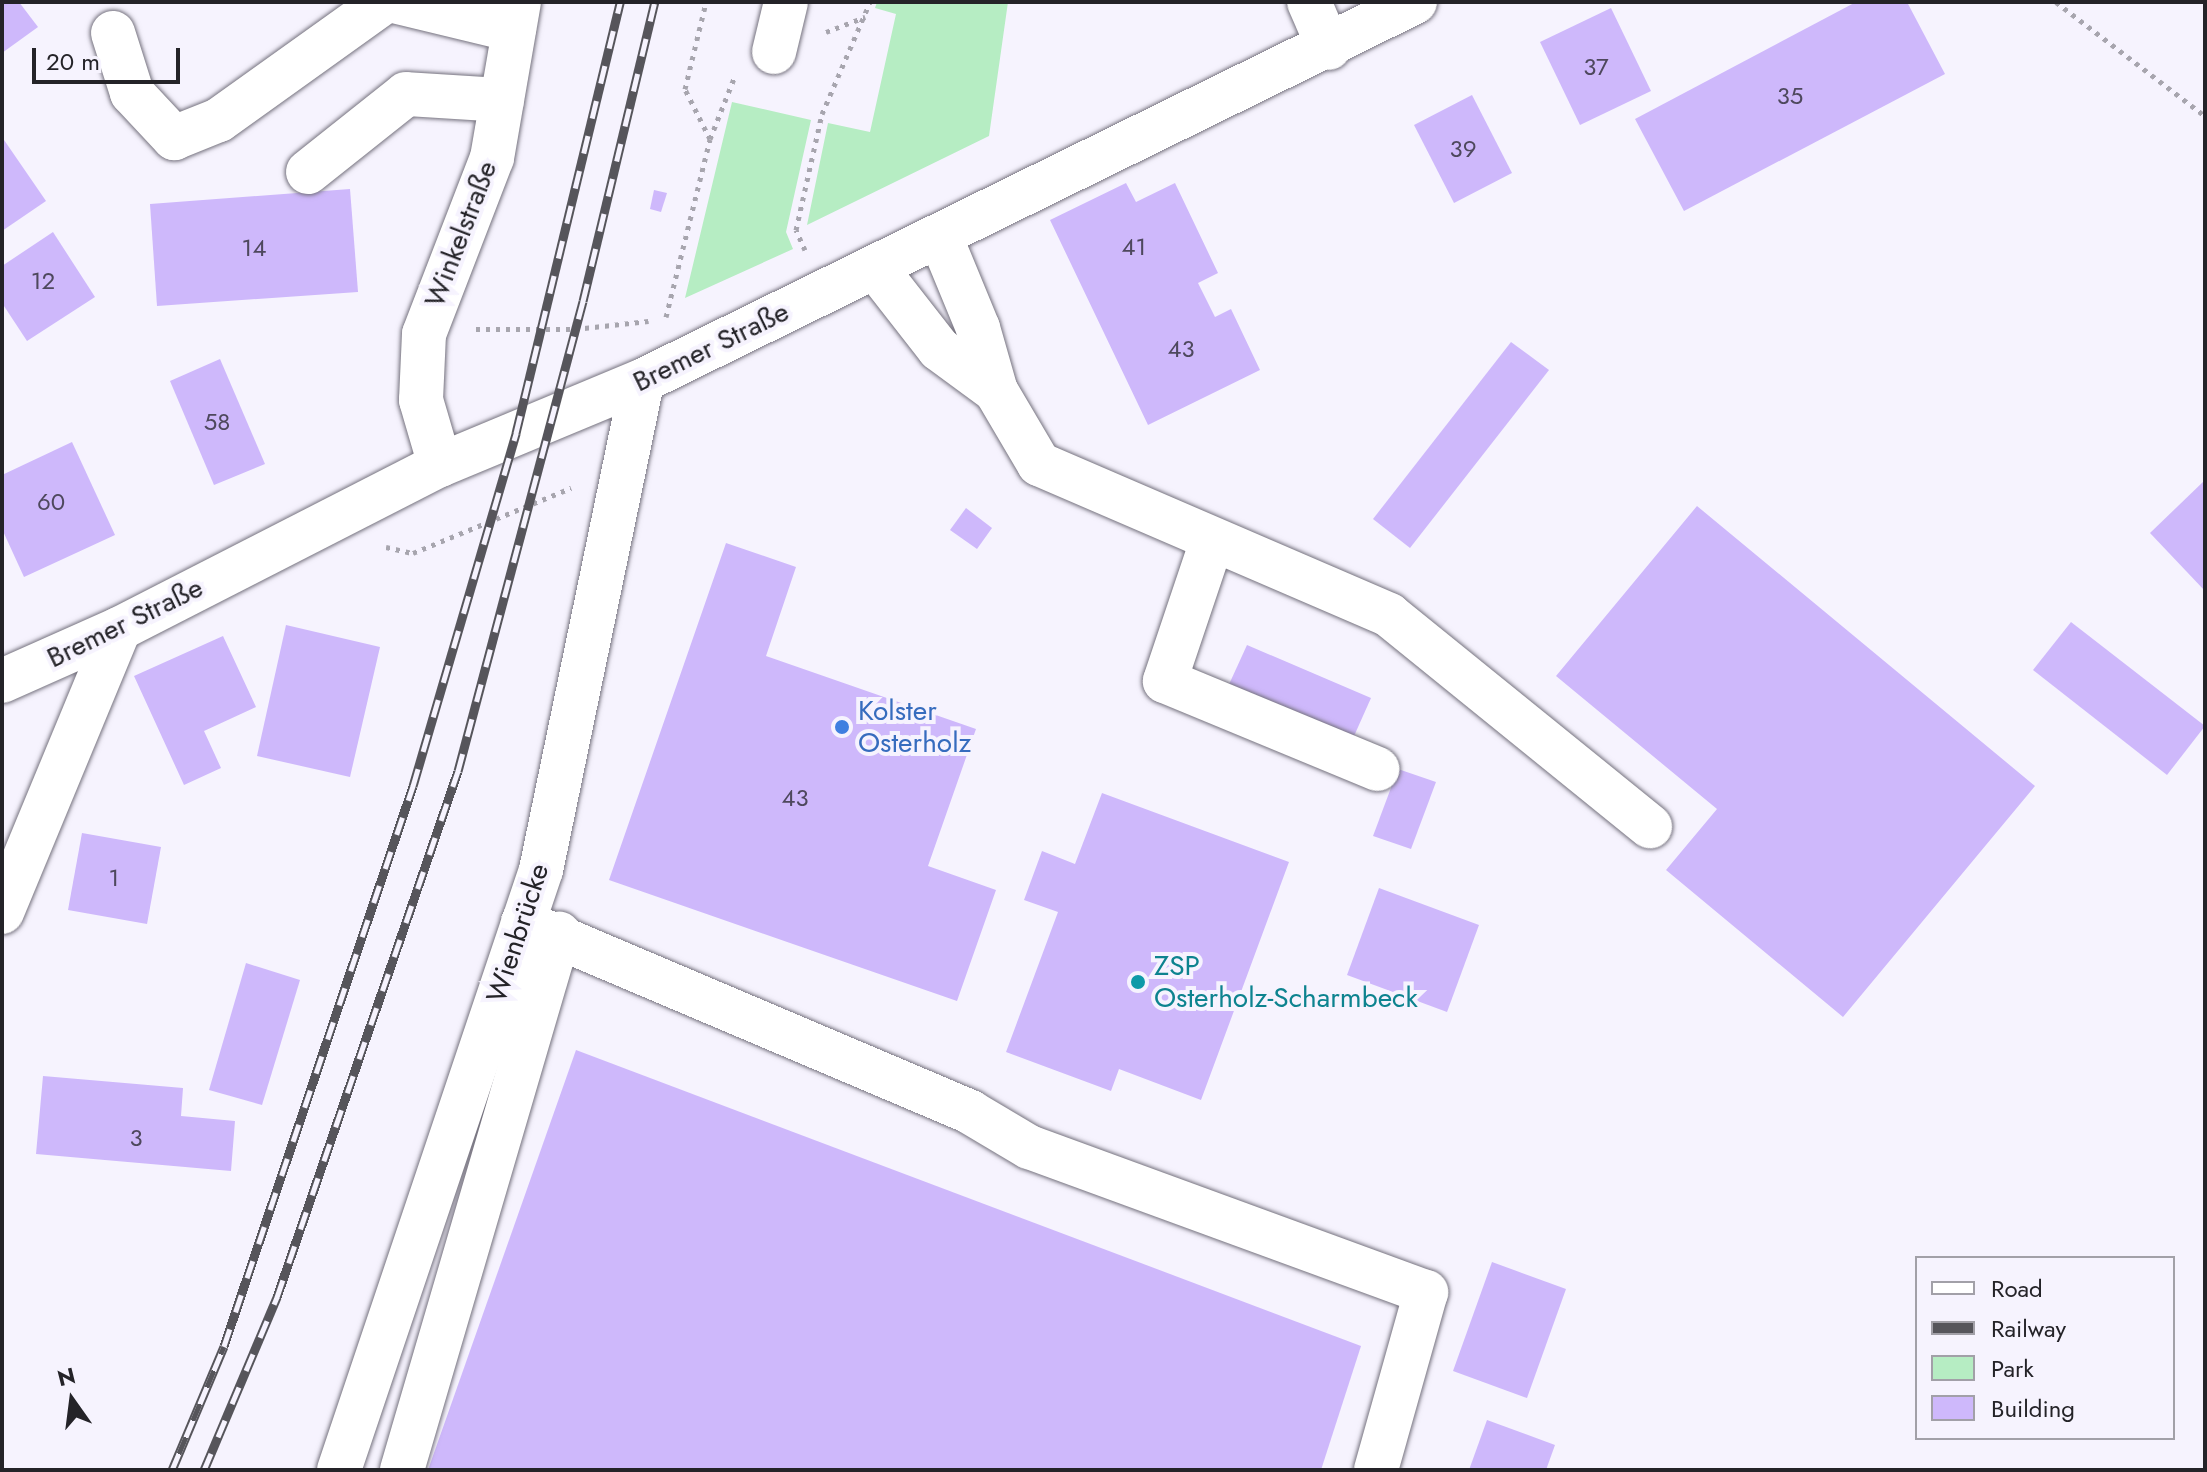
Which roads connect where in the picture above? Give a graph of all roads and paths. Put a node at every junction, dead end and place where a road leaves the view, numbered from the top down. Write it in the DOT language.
graph roads {
  1 [pos="384,2"];
  2 [pos="398,2"];
  3 [pos="706,2"];
  4 [pos="786,2"];
  5 [pos="870,2"];
  6 [pos="1309,2"];
  7 [pos="1415,2"];
  8 [pos="2056,2"];
  9 [pos="517,16"];
  10 [pos="113,33"];
  11 [pos="1329,48"];
  12 [pos="774,52"];
  13 [pos="502,100"];
  14 [pos="2205,116"];
  15 [pos="308,172"];
  16 [pos="940,236"];
  17 [pos="875,267"];
  18 [pos="824,293"];
  19 [pos="666,318"];
  20 [pos="424,334"];
  21 [pos="642,381"];
  22 [pos="996,391"];
  23 [pos="440,465"];
  24 [pos="620,471"];
  25 [pos="321,526"];
  26 [pos="1212,541"];
  27 [pos="119,629"];
  28 [pos="2,681"];
  29 [pos="1377,769"];
  30 [pos="1650,826"];
  31 [pos="2,912"];
  32 [pos="541,928"];
  33 [pos="339,1470"];
  34 [pos="402,1470"];
  35 [pos="1376,1470"];
  1 -- 10 [label="street"];
  2 -- 9 [label="street"];
  3 -- 19 [label="path"];
  4 -- 12 [label="street"];
  5 -- 18 [label="path"];
  6 -- 11 [label="street"];
  7 -- 11 [label="street, Bremer Straße"];
  8 -- 14 [label="path"];
  9 -- 13 [label="street, Winkelstraße"];
  11 -- 16 [label="street, Bremer Straße"];
  13 -- 15 [label="street"];
  13 -- 20 [label="street, Winkelstraße"];
  16 -- 17 [label="street, Bremer Straße"];
  16 -- 22 [label="street"];
  17 -- 18 [label="street, Bremer Straße"];
  17 -- 22 [label="street"];
  18 -- 21 [label="street, Bremer Straße"];
  19 -- 20 [label="path"];
  19 -- 21 [label="path"];
  20 -- 23 [label="street, Winkelstraße"];
  21 -- 23 [label="street, Bremer Straße"];
  21 -- 24 [label="street, Wienbrücke"];
  22 -- 26 [label="street"];
  23 -- 25 [label="street, Bremer Straße"];
  24 -- 25 [label="path"];
  24 -- 32 [label="street, Wienbrücke"];
  25 -- 27 [label="street, Bremer Straße"];
  26 -- 29 [label="street"];
  26 -- 30 [label="street"];
  27 -- 28 [label="street, Bremer Straße"];
  27 -- 31 [label="street"];
  32 -- 33 [label="street, Wienbrücke"];
  32 -- 34 [label="street"];
  32 -- 35 [label="street"];
}
